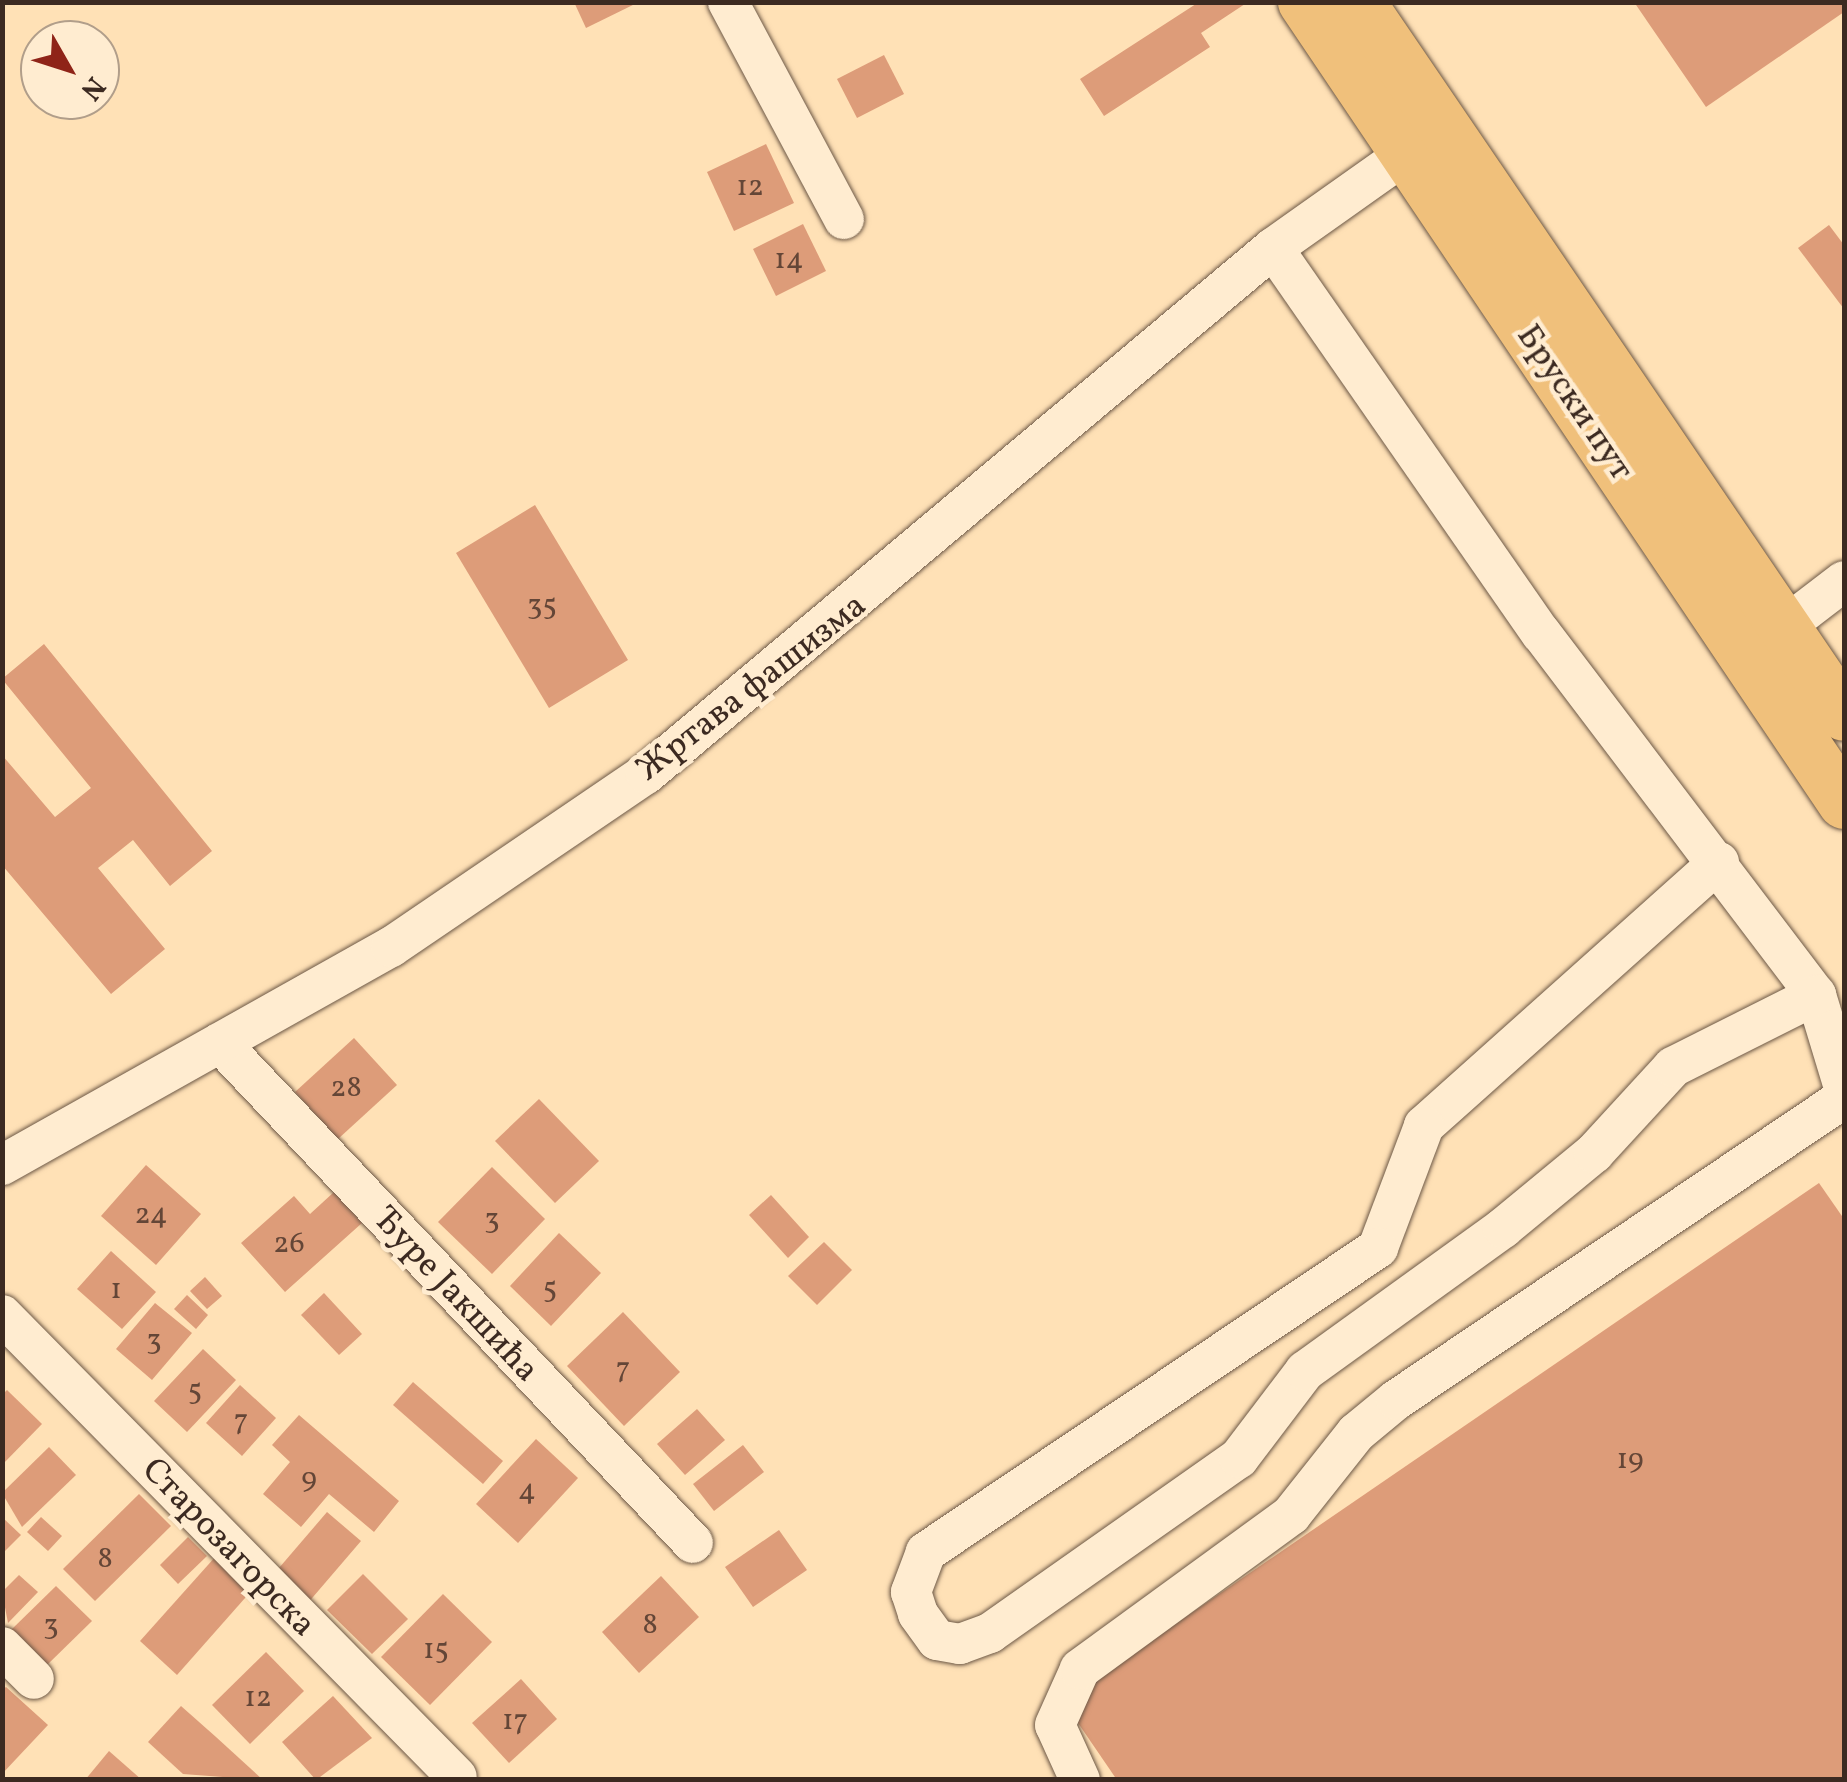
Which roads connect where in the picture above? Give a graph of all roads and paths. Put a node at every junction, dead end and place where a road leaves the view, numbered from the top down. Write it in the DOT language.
graph roads {
  1 [pos="728,2"];
  2 [pos="1304,2"];
  3 [pos="1359,2"];
  4 [pos="1425,140"];
  5 [pos="844,218"];
  6 [pos="1273,248"];
  7 [pos="1844,581"];
  8 [pos="1784,627"];
  9 [pos="1743,658"];
  10 [pos="1844,715"];
  11 [pos="1844,803"];
  12 [pos="1719,862"];
  13 [pos="1816,995"];
  14 [pos="220,1043"];
  15 [pos="1844,1088"];
  16 [pos="1844,1098"];
  17 [pos="2,1165"];
  18 [pos="2,1316"];
  19 [pos="693,1543"];
  20 [pos="2,1646"];
  21 [pos="34,1679"];
  22 [pos="457,1777"];
  23 [pos="1080,1780"];
  1 -- 5 [label="street"];
  2 -- 4 [label="main road, Бруски пут"];
  3 -- 4 [label="main road, Бруски пут"];
  4 -- 6 [label="street, Жртава фашизма"];
  4 -- 8 [label="main road, Бруски пут"];
  4 -- 9 [label="main road, Бруски пут"];
  6 -- 12 [label="street"];
  6 -- 14 [label="street, Жртава фашизма"];
  7 -- 8 [label="street"];
  8 -- 9 [label="street"];
  8 -- 10 [label="main road, Бруски пут"];
  9 -- 11 [label="main road, Бруски пут"];
  12 -- 13 [label="street"];
  12 -- 13 [label="street"];
  13 -- 15 [label="street"];
  14 -- 17 [label="street, Жртава фашизма"];
  14 -- 19 [label="street, Ђуре Јакшића"];
  16 -- 23 [label="street"];
  18 -- 22 [label="street, Старозагорска"];
  20 -- 21 [label="street"];
}
